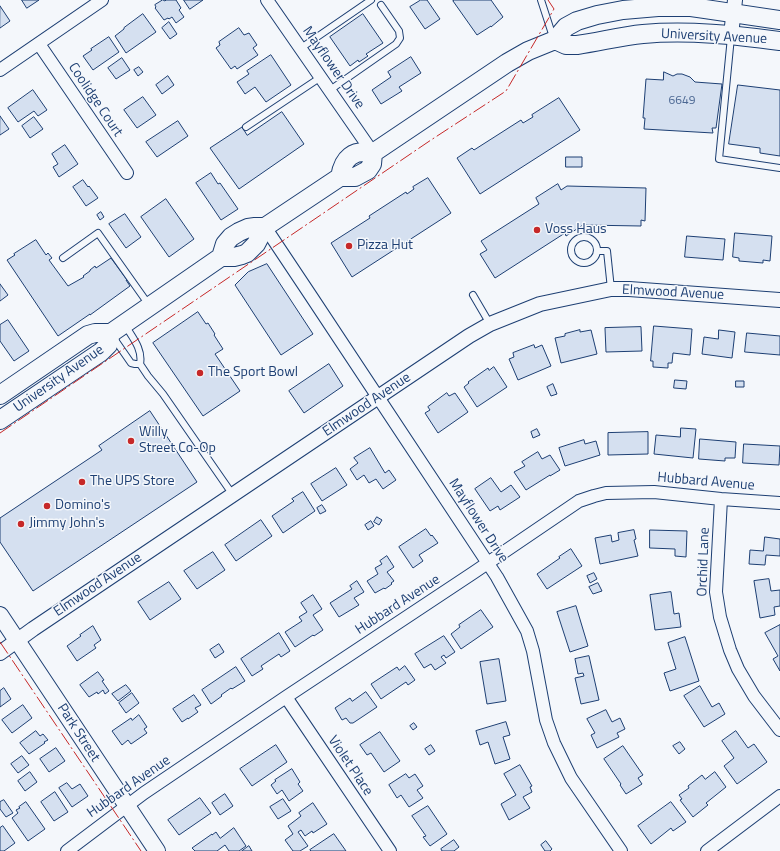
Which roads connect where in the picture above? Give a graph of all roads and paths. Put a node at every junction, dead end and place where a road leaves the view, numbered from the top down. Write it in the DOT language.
graph roads {
  1 [pos="102,0"];
  2 [pos="267,0"];
  3 [pos="371,0"];
  4 [pos="541,0"];
  5 [pos="381,5"];
  6 [pos="734,6"];
  7 [pos="780,20"];
  8 [pos="731,35"];
  9 [pos="554,40"];
  10 [pos="780,41"];
  11 [pos="39,44"];
  12 [pos="301,48"];
  13 [pos="0,70"];
  14 [pos="321,77"];
  15 [pos="330,90"];
  16 [pos="246,127"];
  17 [pos="373,153"];
  18 [pos="780,168"];
  19 [pos="126,173"];
  20 [pos="265,227"];
  21 [pos="597,251"];
  22 [pos="63,258"];
  23 [pos="611,289"];
  24 [pos="473,295"];
  25 [pos="780,300"];
  26 [pos="150,306"];
  27 [pos="490,324"];
  28 [pos="117,328"];
  29 [pos="140,364"];
  30 [pos="0,395"];
  31 [pos="378,397"];
  32 [pos="0,420"];
  33 [pos="233,495"];
  34 [pos="721,499"];
  35 [pos="780,504"];
  36 [pos="488,563"];
  37 [pos="0,615"];
  38 [pos="17,640"];
  39 [pos="0,653"];
  40 [pos="286,697"];
  41 [pos="780,730"];
  42 [pos="780,796"];
  43 [pos="126,806"];
  44 [pos="67,851"];
  45 [pos="157,851"];
  46 [pos="390,851"];
  47 [pos="621,851"];
  48 [pos="706,851"];
  1 -- 11 [label="street"];
  2 -- 12 [label="street, Mayflower Drive"];
  3 -- 12 [label="lane"];
  4 -- 9 [label="lane"];
  5 -- 15 [label="lane"];
  6 -- 7 [label="main road, University Avenue"];
  6 -- 8 [label="street"];
  6 -- 9 [label="main road, University Avenue"];
  8 -- 9 [label="main road, University Avenue"];
  8 -- 10 [label="main road, University Avenue"];
  8 -- 18 [label="lane"];
  9 -- 17 [label="main road, University Avenue"];
  11 -- 13 [label="street"];
  11 -- 19 [label="street, Coolidge Court"];
  12 -- 14 [label="street, Mayflower Drive"];
  14 -- 15 [label="street, Mayflower Drive"];
  14 -- 16 [label="lane"];
  15 -- 17 [label="street, Mayflower Drive"];
  17 -- 20 [label="main road, University Avenue"];
  20 -- 26 [label="main road, University Avenue"];
  20 -- 31 [label="street, Mayflower Drive"];
  21 -- 21 [label="lane"];
  21 -- 23 [label="lane"];
  22 -- 26 [label="lane"];
  23 -- 25 [label="street, Elmwood Avenue"];
  23 -- 27 [label="street, Elmwood Avenue"];
  24 -- 27 [label="lane"];
  26 -- 28 [label="main road, University Avenue"];
  27 -- 31 [label="street, Elmwood Avenue"];
  28 -- 29 [label="lane"];
  28 -- 29 [label="lane"];
  28 -- 30 [label="main road, University Avenue"];
  28 -- 32 [label="main road, University Avenue"];
  29 -- 33 [label="lane"];
  31 -- 33 [label="street, Elmwood Avenue"];
  31 -- 36 [label="street, Mayflower Drive"];
  33 -- 38 [label="street, Elmwood Avenue"];
  34 -- 35 [label="street, Hubbard Avenue"];
  34 -- 36 [label="street, Hubbard Avenue"];
  34 -- 41 [label="street, Orchid Lane"];
  36 -- 40 [label="street, Hubbard Avenue"];
  36 -- 47 [label="street, Mayflower Drive"];
  37 -- 38 [label="main road, Park Street"];
  38 -- 39 [label="street, Elmwood Avenue"];
  38 -- 43 [label="main road, Park Street"];
  40 -- 43 [label="street, Hubbard Avenue"];
  40 -- 46 [label="street, Violet Place"];
  42 -- 48 [label="street"];
  43 -- 44 [label="street, Hubbard Avenue"];
  43 -- 45 [label="main road, Park Street"];
}
